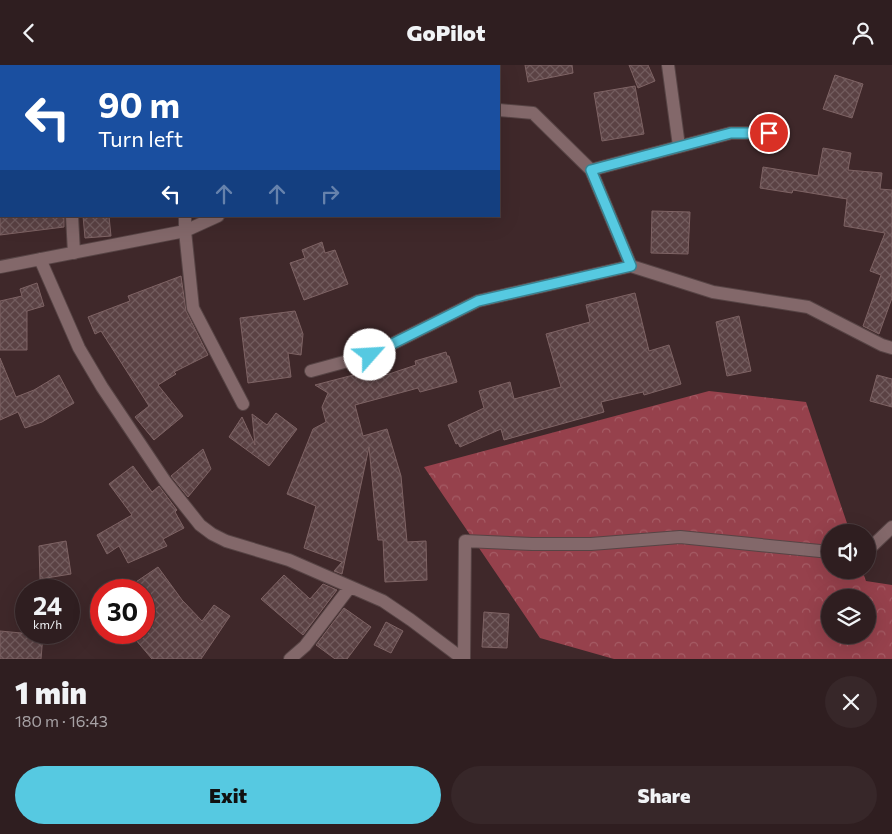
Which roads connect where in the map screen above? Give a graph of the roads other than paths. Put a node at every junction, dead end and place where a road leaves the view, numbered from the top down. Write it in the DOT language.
graph roads {
  1 [pos="668,65"];
  2 [pos="500,110"];
  3 [pos="769,133"];
  4 [pos="679,146"];
  5 [pos="591,170"];
  6 [pos="72,217"];
  7 [pos="185,217"];
  8 [pos="216,217"];
  9 [pos="185,231"];
  10 [pos="74,253"];
  11 [pos="40,259"];
  12 [pos="631,266"];
  13 [pos="0,267"];
  14 [pos="892,349"];
  15 [pos="311,371"];
  16 [pos="244,404"];
  17 [pos="892,527"];
  18 [pos="876,542"];
  19 [pos="821,550"];
  20 [pos="350,587"];
  21 [pos="290,659"];
  22 [pos="464,659"];
  1 -- 4 [label="street"];
  2 -- 5 [label="street"];
  3 -- 4 [label="street"];
  4 -- 5 [label="street"];
  5 -- 12 [label="street"];
  6 -- 10 [label="street"];
  7 -- 9 [label="street"];
  8 -- 9 [label="street"];
  9 -- 10 [label="street"];
  9 -- 16 [label="street"];
  10 -- 11 [label="street"];
  11 -- 13 [label="street"];
  11 -- 20 [label="street"];
  12 -- 14 [label="street"];
  12 -- 15 [label="street"];
  17 -- 18 [label="street"];
  19 -- 22 [label="street"];
  20 -- 21 [label="street"];
  20 -- 22 [label="street"];
}
